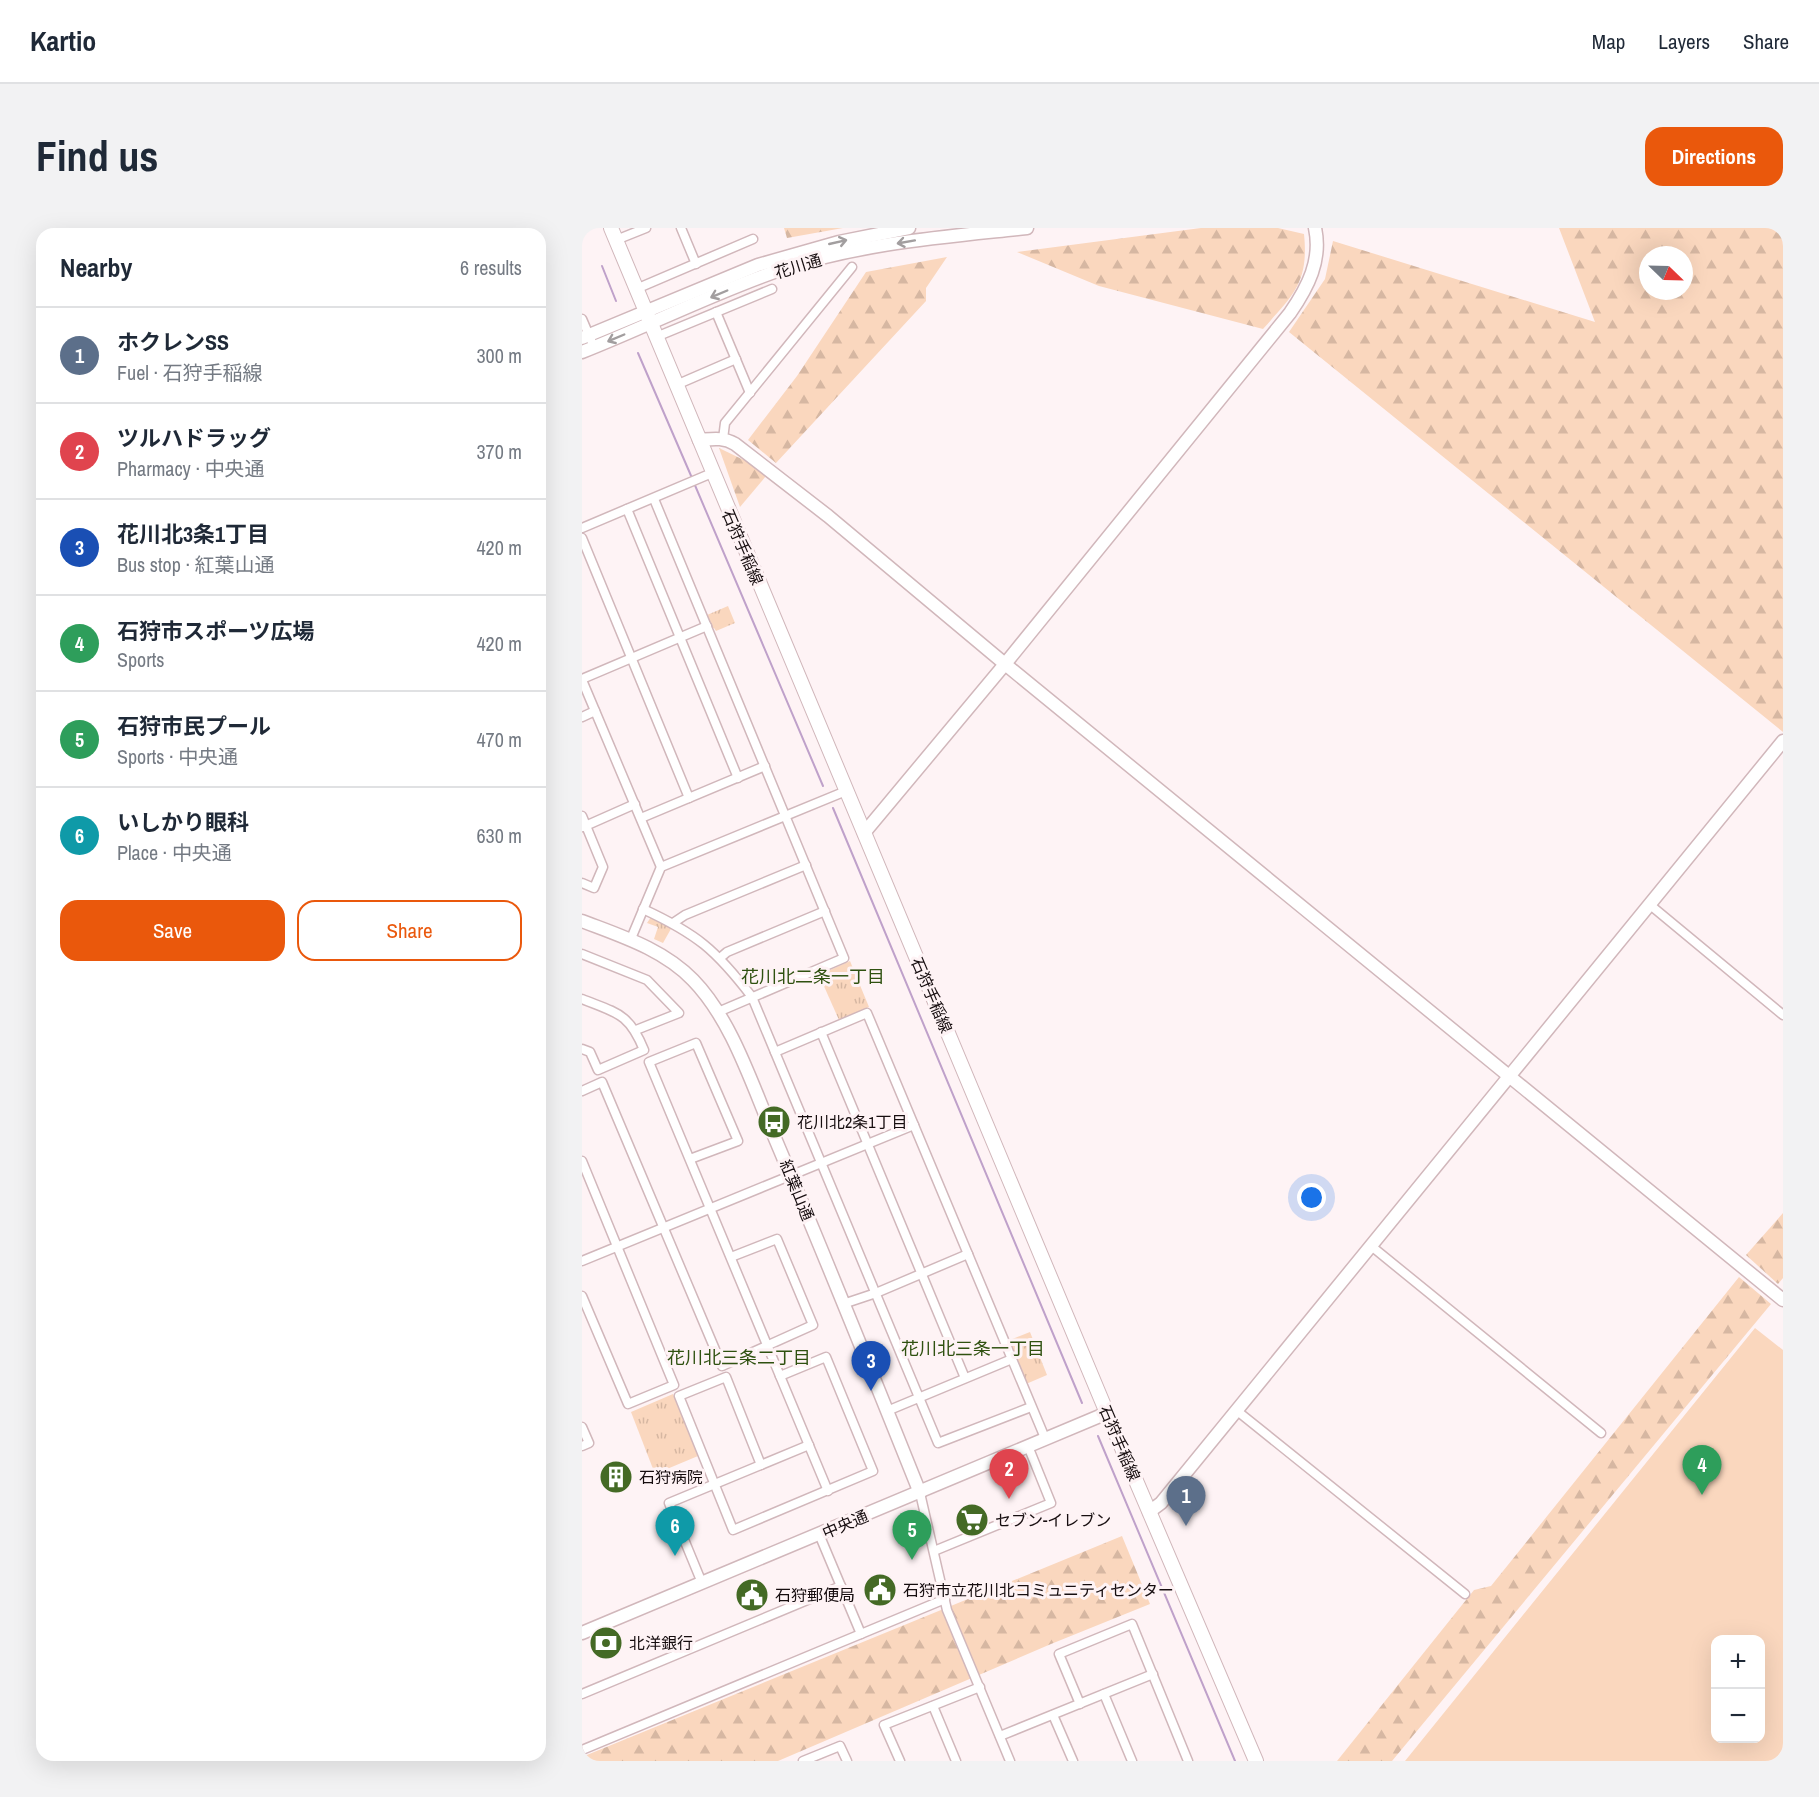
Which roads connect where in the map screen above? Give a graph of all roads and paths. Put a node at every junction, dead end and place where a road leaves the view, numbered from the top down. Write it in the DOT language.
graph roads {
  1 [pos="646,228"];
  2 [pos="681,228"];
  3 [pos="909,228"];
  4 [pos="1027,228"];
  5 [pos="1315,228"];
  6 [pos="613,234"];
  7 [pos="753,239"];
  8 [pos="696,264"];
  9 [pos="852,267"];
  10 [pos="636,289"];
  11 [pos="772,289"];
  12 [pos="716,312"];
  13 [pos="648,318"];
  14 [pos="582,319"];
  15 [pos="586,336"];
  16 [pos="656,338"];
  17 [pos="588,350"];
  18 [pos="736,359"];
  19 [pos="676,385"];
  20 [pos="750,393"];
  21 [pos="723,439"];
  22 [pos="699,440"];
  23 [pos="712,473"];
  24 [pos="654,499"];
  25 [pos="627,509"];
  26 [pos="582,528"];
  27 [pos="582,538"];
  28 [pos="707,626"];
  29 [pos="679,638"];
  30 [pos="631,658"];
  31 [pos="1005,664"];
  32 [pos="582,679"];
  33 [pos="595,711"];
  34 [pos="582,717"];
  35 [pos="1783,741"];
  36 [pos="765,766"];
  37 [pos="738,778"];
  38 [pos="846,791"];
  39 [pos="689,798"];
  40 [pos="634,804"];
  41 [pos="582,816"];
  42 [pos="786,816"];
  43 [pos="640,818"];
  44 [pos="584,826"];
  45 [pos="864,833"];
  46 [pos="806,865"];
  47 [pos="661,867"];
  48 [pos="582,883"];
  49 [pos="1649,904"];
  50 [pos="643,909"];
  51 [pos="825,911"];
  52 [pos="582,921"];
  53 [pos="673,923"];
  54 [pos="630,940"];
  55 [pos="582,954"];
  56 [pos="720,958"];
  57 [pos="752,997"];
  58 [pos="582,999"];
  59 [pos="718,1012"];
  60 [pos="1783,1015"];
  61 [pos="636,1030"];
  62 [pos="821,1032"];
  63 [pos="582,1049"];
  64 [pos="775,1052"];
  65 [pos="1508,1076"];
  66 [pos="582,1090"];
  67 [pos="914,1125"];
  68 [pos="868,1144"];
  69 [pos="690,1159"];
  70 [pos="582,1161"];
  71 [pos="822,1163"];
  72 [pos="791,1176"];
  73 [pos="710,1209"];
  74 [pos="663,1228"];
  75 [pos="1370,1245"];
  76 [pos="617,1246"];
  77 [pos="968,1254"];
  78 [pos="730,1257"];
  79 [pos="582,1261"];
  80 [pos="922,1274"];
  81 [pos="876,1293"];
  82 [pos="582,1296"];
  83 [pos="1783,1300"];
  84 [pos="843,1304"];
  85 [pos="767,1345"];
  86 [pos="1012,1359"];
  87 [pos="780,1376"];
  88 [pos="965,1378"];
  89 [pos="919,1398"];
  90 [pos="1031,1407"];
  91 [pos="1236,1410"];
  92 [pos="887,1412"];
  93 [pos="1107,1413"];
  94 [pos="582,1427"];
  95 [pos="1601,1433"];
  96 [pos="1045,1438"];
  97 [pos="809,1444"];
  98 [pos="582,1446"];
  99 [pos="1028,1446"];
  100 [pos="761,1465"];
  101 [pos="714,1484"];
  102 [pos="828,1491"];
  103 [pos="920,1492"];
  104 [pos="1149,1512"];
  105 [pos="819,1534"];
  106 [pos="934,1551"];
  107 [pos="702,1583"];
  108 [pos="841,1586"];
  109 [pos="1465,1594"];
  110 [pos="945,1599"];
  111 [pos="582,1633"];
  112 [pos="861,1634"];
  113 [pos="1153,1674"];
  114 [pos="980,1687"];
  115 [pos="582,1694"];
  116 [pos="1104,1694"];
  117 [pos="1080,1704"];
  118 [pos="933,1706"];
  119 [pos="1053,1715"];
  120 [pos="1000,1736"];
  121 [pos="582,1749"];
  122 [pos="803,1761"];
  123 [pos="847,1761"];
  124 [pos="900,1761"];
  125 [pos="956,1761"];
  126 [pos="1010,1761"];
  127 [pos="1072,1761"];
  128 [pos="1132,1761"];
  129 [pos="1188,1761"];
  130 [pos="1256,1761"];
  1 -- 6 [label="street"];
  2 -- 8 [label="street"];
  13 -- 3 [label="street, 花川通, one-way"];
  4 -- 13 [label="street, 花川通, one-way"];
  5 -- 31 [label="street"];
  6 -- 10 [label="main road, 石狩手稲線"];
  7 -- 8 [label="street"];
  8 -- 10 [label="street"];
  9 -- 20 [label="street"];
  10 -- 13 [label="main road, 石狩手稲線"];
  11 -- 12 [label="street"];
  12 -- 16 [label="street"];
  12 -- 18 [label="street"];
  13 -- 15 [label="street, 花川通"];
  13 -- 16 [label="main road, 石狩手稲線"];
  13 -- 17 [label="street, 花川通, one-way"];
  14 -- 15 [label="street"];
  15 -- 17 [label="street"];
  16 -- 19 [label="main road, 石狩手稲線"];
  18 -- 19 [label="street"];
  18 -- 20 [label="street"];
  19 -- 22 [label="main road, 石狩手稲線"];
  20 -- 21 [label="street"];
  21 -- 22 [label="street"];
  21 -- 31 [label="street"];
  22 -- 23 [label="main road, 石狩手稲線"];
  23 -- 24 [label="street"];
  23 -- 38 [label="main road, 石狩手稲線"];
  24 -- 25 [label="street"];
  24 -- 28 [label="street"];
  25 -- 26 [label="street"];
  25 -- 29 [label="street"];
  27 -- 30 [label="street"];
  28 -- 29 [label="street"];
  28 -- 36 [label="street"];
  29 -- 30 [label="street"];
  29 -- 37 [label="street"];
  30 -- 32 [label="street"];
  30 -- 39 [label="street"];
  31 -- 45 [label="street"];
  31 -- 65 [label="street"];
  32 -- 33 [label="street"];
  33 -- 34 [label="street"];
  33 -- 40 [label="street"];
  35 -- 49 [label="street"];
  36 -- 37 [label="street"];
  36 -- 42 [label="street"];
  37 -- 39 [label="street"];
  38 -- 42 [label="street"];
  38 -- 45 [label="main road, 石狩手稲線"];
  39 -- 43 [label="street"];
  40 -- 43 [label="street"];
  40 -- 44 [label="street"];
  41 -- 44 [label="street"];
  42 -- 46 [label="street"];
  42 -- 47 [label="street"];
  43 -- 47 [label="street"];
  44 -- 48 [label="street"];
  45 -- 93 [label="main road, 石狩手稲線"];
  46 -- 51 [label="street"];
  46 -- 53 [label="street"];
  47 -- 50 [label="street"];
  49 -- 60 [label="street"];
  49 -- 65 [label="street"];
  50 -- 53 [label="street"];
  50 -- 54 [label="street"];
  51 -- 56 [label="street"];
  51 -- 57 [label="street"];
  52 -- 54 [label="street, 紅葉山通"];
  53 -- 56 [label="street"];
  54 -- 59 [label="street, 紅葉山通"];
  55 -- 61 [label="street"];
  56 -- 57 [label="street"];
  57 -- 59 [label="street"];
  57 -- 64 [label="street"];
  58 -- 61 [label="street"];
  59 -- 72 [label="street, 紅葉山通"];
  61 -- 63 [label="street"];
  62 -- 64 [label="street"];
  62 -- 67 [label="street"];
  62 -- 68 [label="street"];
  64 -- 71 [label="street"];
  65 -- 75 [label="street"];
  65 -- 83 [label="street"];
  66 -- 74 [label="street"];
  67 -- 68 [label="street"];
  67 -- 77 [label="street"];
  68 -- 71 [label="street"];
  68 -- 80 [label="street"];
  69 -- 69 [label="street"];
  69 -- 73 [label="street"];
  70 -- 76 [label="street"];
  71 -- 72 [label="street"];
  71 -- 81 [label="street"];
  72 -- 73 [label="street"];
  72 -- 84 [label="street, 紅葉山通"];
  73 -- 74 [label="street"];
  73 -- 78 [label="street"];
  74 -- 76 [label="street"];
  74 -- 85 [label="street"];
  75 -- 91 [label="street"];
  75 -- 95 [label="street"];
  76 -- 79 [label="street"];
  76 -- 82 [label="street"];
  77 -- 80 [label="street"];
  77 -- 86 [label="street"];
  78 -- 85 [label="street"];
  78 -- 85 [label="street"];
  80 -- 81 [label="street"];
  80 -- 88 [label="street"];
  81 -- 84 [label="street"];
  81 -- 89 [label="street"];
  84 -- 92 [label="street, 紅葉山通"];
  85 -- 87 [label="street"];
  86 -- 88 [label="street"];
  86 -- 90 [label="street"];
  87 -- 97 [label="street"];
  87 -- 102 [label="street"];
  88 -- 89 [label="street"];
  89 -- 90 [label="street"];
  89 -- 92 [label="street"];
  90 -- 96 [label="street"];
  91 -- 104 [label="street"];
  91 -- 109 [label="street"];
  92 -- 103 [label="street, 紅葉山通"];
  93 -- 96 [label="street, 中央通"];
  93 -- 104 [label="main road, 石狩手稲線"];
  94 -- 98 [label="street"];
  96 -- 99 [label="street, 中央通"];
  97 -- 100 [label="street"];
  97 -- 102 [label="street"];
  99 -- 103 [label="street, 中央通"];
  99 -- 106 [label="street"];
  100 -- 101 [label="street"];
  100 -- 101 [label="street"];
  101 -- 102 [label="street"];
  101 -- 107 [label="street"];
  103 -- 105 [label="street, 中央通"];
  103 -- 106 [label="street"];
  104 -- 130 [label="main road, 石狩手稲線"];
  105 -- 107 [label="street, 中央通"];
  105 -- 108 [label="street"];
  106 -- 110 [label="street"];
  107 -- 111 [label="street, 中央通"];
  108 -- 112 [label="street"];
  108 -- 115 [label="street"];
  110 -- 112 [label="street"];
  110 -- 114 [label="street"];
  112 -- 121 [label="street"];
  113 -- 116 [label="street"];
  113 -- 117 [label="street"];
  113 -- 129 [label="street"];
  114 -- 118 [label="street"];
  114 -- 120 [label="street"];
  116 -- 117 [label="street"];
  116 -- 128 [label="street"];
  117 -- 119 [label="street"];
  118 -- 124 [label="street"];
  118 -- 125 [label="street"];
  119 -- 120 [label="street"];
  119 -- 127 [label="street"];
  120 -- 126 [label="street"];
  122 -- 123 [label="street"];
}
